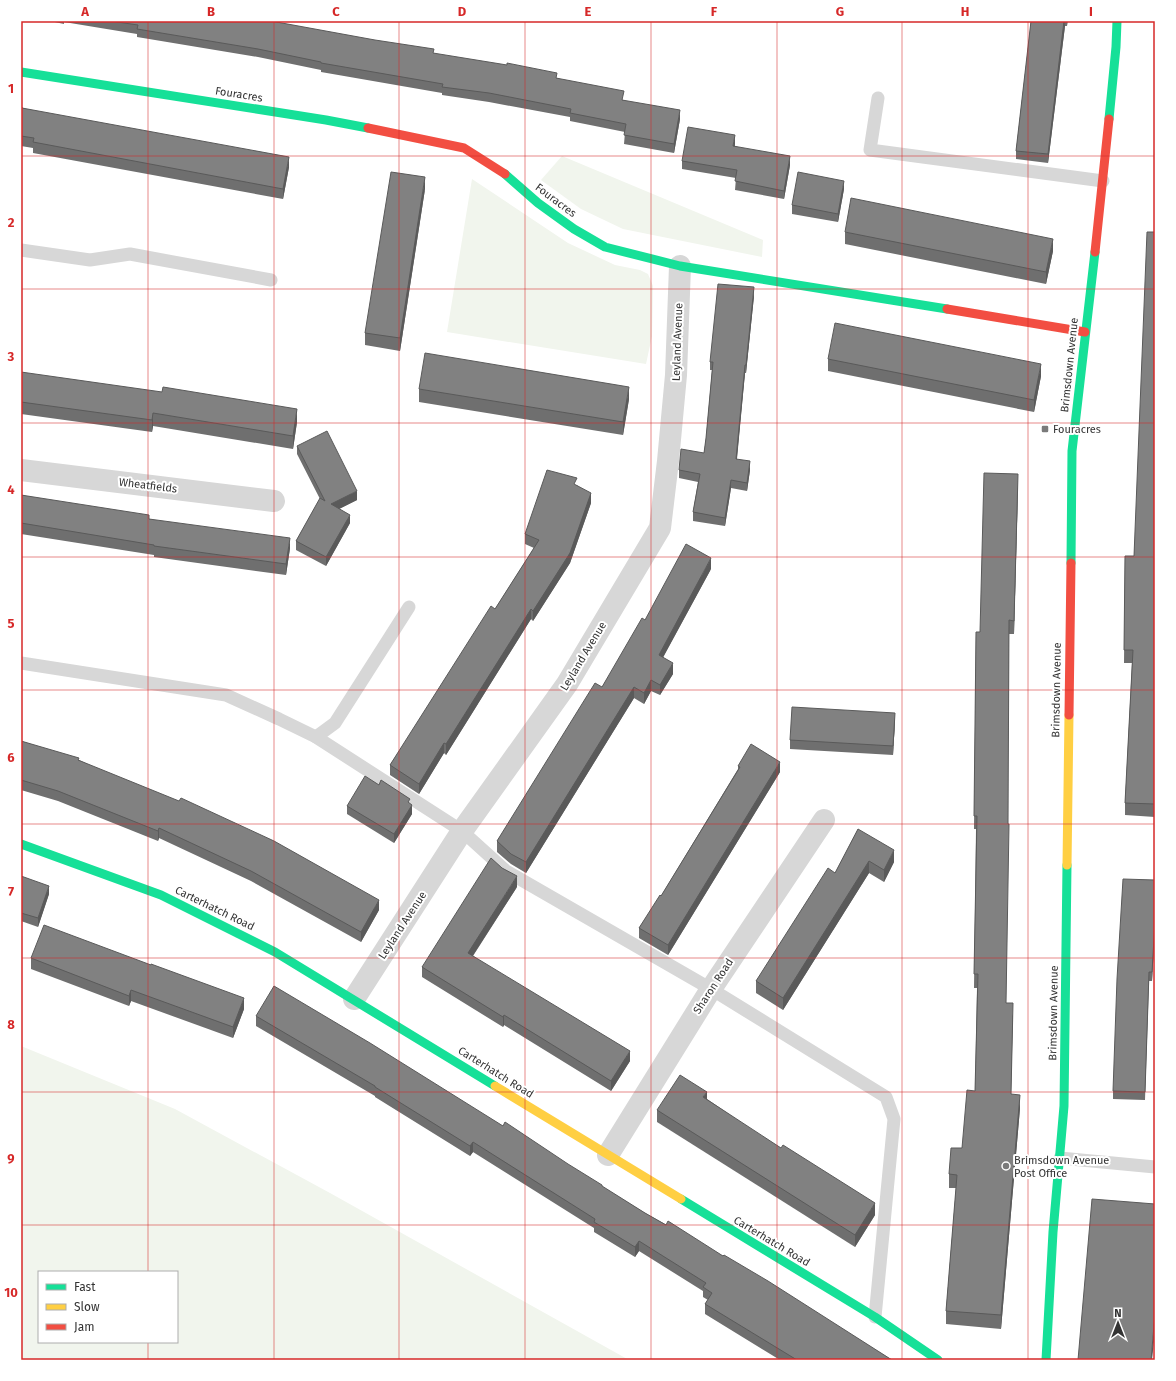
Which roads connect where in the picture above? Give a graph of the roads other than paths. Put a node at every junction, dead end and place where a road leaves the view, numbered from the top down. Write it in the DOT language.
graph roads {
  1 [pos="1117,21"];
  2 [pos="21,72"];
  3 [pos="878,98"];
  4 [pos="1103,181"];
  5 [pos="21,250"];
  6 [pos="680,266"];
  7 [pos="271,280"];
  8 [pos="1085,332"];
  9 [pos="21,470"];
  10 [pos="274,501"];
  11 [pos="409,607"];
  12 [pos="21,663"];
  13 [pos="316,737"];
  14 [pos="824,820"];
  15 [pos="462,831"];
  16 [pos="21,844"];
  17 [pos="711,988"];
  18 [pos="354,999"];
  19 [pos="608,1155"];
  20 [pos="1060,1158"];
  21 [pos="1155,1167"];
  22 [pos="875,1317"];
  23 [pos="938,1360"];
  24 [pos="1046,1360"];
  1 -- 4 [label="street, Brimsdown Avenue"];
  2 -- 6 [label="street, Fouracres"];
  3 -- 4 [label="lane"];
  4 -- 8 [label="street, Brimsdown Avenue"];
  5 -- 7 [label="lane"];
  6 -- 8 [label="street, Fouracres"];
  6 -- 15 [label="street, Leyland Avenue"];
  8 -- 20 [label="street, Brimsdown Avenue"];
  9 -- 10 [label="street, Wheatfields"];
  11 -- 13 [label="lane"];
  12 -- 13 [label="lane"];
  13 -- 15 [label="lane"];
  14 -- 17 [label="street, Sharon Road"];
  15 -- 17 [label="lane"];
  15 -- 18 [label="street, Leyland Avenue"];
  16 -- 18 [label="street, Carterhatch Road"];
  17 -- 19 [label="street, Sharon Road"];
  17 -- 22 [label="lane"];
  18 -- 19 [label="street, Carterhatch Road"];
  19 -- 22 [label="street, Carterhatch Road"];
  20 -- 21 [label="lane"];
  20 -- 24 [label="street, Brimsdown Avenue"];
  22 -- 23 [label="street, Carterhatch Road"];
}
